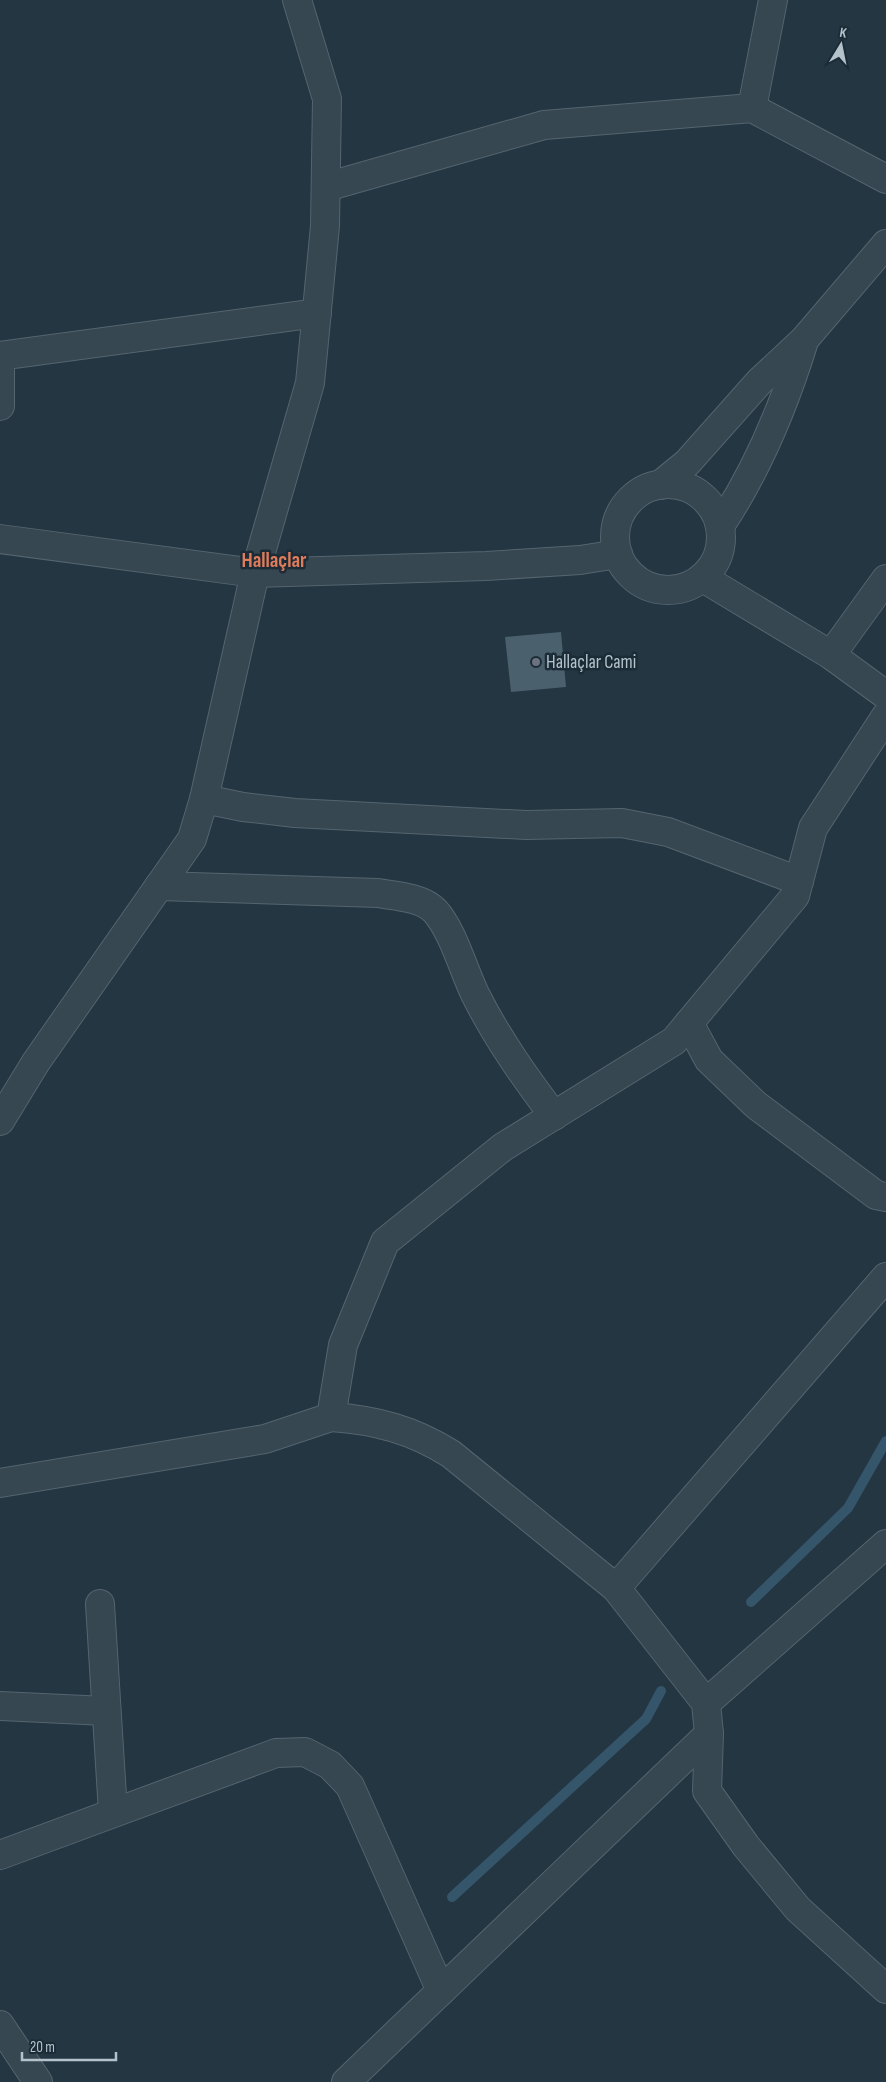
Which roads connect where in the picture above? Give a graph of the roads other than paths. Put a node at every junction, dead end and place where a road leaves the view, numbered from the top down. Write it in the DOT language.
graph roads {
  1 [pos="297,0"];
  2 [pos="773,0"];
  3 [pos="752,108"];
  4 [pos="886,179"];
  5 [pos="326,187"];
  6 [pos="886,244"];
  7 [pos="317,312"];
  8 [pos="804,340"];
  9 [pos="0,356"];
  10 [pos="0,367"];
  11 [pos="0,406"];
  12 [pos="660,485"];
  13 [pos="720,526"];
  14 [pos="0,539"];
  15 [pos="618,554"];
  16 [pos="255,573"];
  17 [pos="703,578"];
  18 [pos="886,579"];
  19 [pos="831,655"];
  20 [pos="886,694"];
  21 [pos="886,716"];
  22 [pos="204,799"];
  23 [pos="799,881"];
  24 [pos="158,886"];
  25 [pos="689,1024"];
  26 [pos="554,1116"];
  27 [pos="0,1121"];
  28 [pos="886,1197"];
  29 [pos="886,1277"];
  30 [pos="331,1417"];
  31 [pos="0,1483"];
  32 [pos="886,1544"];
  33 [pos="616,1588"];
  34 [pos="100,1604"];
  35 [pos="706,1703"];
  36 [pos="0,1706"];
  37 [pos="106,1711"];
  38 [pos="709,1734"];
  39 [pos="112,1812"];
  40 [pos="0,1855"];
  41 [pos="886,1989"];
  42 [pos="442,1991"];
  43 [pos="0,2024"];
  44 [pos="38,2082"];
  45 [pos="346,2082"];
  1 -- 5 [label="street"];
  2 -- 3 [label="street"];
  3 -- 4 [label="street"];
  3 -- 5 [label="street"];
  5 -- 7 [label="street"];
  6 -- 8 [label="street"];
  7 -- 9 [label="street"];
  7 -- 16 [label="street"];
  8 -- 12 [label="street"];
  8 -- 13 [label="street"];
  10 -- 11 [label="street"];
  12 -- 13 [label="street"];
  12 -- 15 [label="street"];
  13 -- 17 [label="street"];
  14 -- 16 [label="street"];
  15 -- 16 [label="street"];
  15 -- 17 [label="street"];
  16 -- 22 [label="street"];
  17 -- 19 [label="street"];
  18 -- 19 [label="street"];
  19 -- 20 [label="street"];
  21 -- 23 [label="street"];
  22 -- 23 [label="street"];
  22 -- 24 [label="street"];
  23 -- 25 [label="street"];
  24 -- 26 [label="street"];
  24 -- 27 [label="street"];
  25 -- 26 [label="street"];
  25 -- 28 [label="street"];
  26 -- 30 [label="street"];
  29 -- 33 [label="street"];
  30 -- 31 [label="street"];
  30 -- 33 [label="street"];
  32 -- 35 [label="street"];
  33 -- 35 [label="street"];
  34 -- 37 [label="street"];
  35 -- 38 [label="street"];
  36 -- 37 [label="street"];
  37 -- 39 [label="street"];
  38 -- 41 [label="street"];
  38 -- 42 [label="street"];
  39 -- 40 [label="street"];
  39 -- 42 [label="street"];
  42 -- 45 [label="street"];
  43 -- 44 [label="street"];
}
